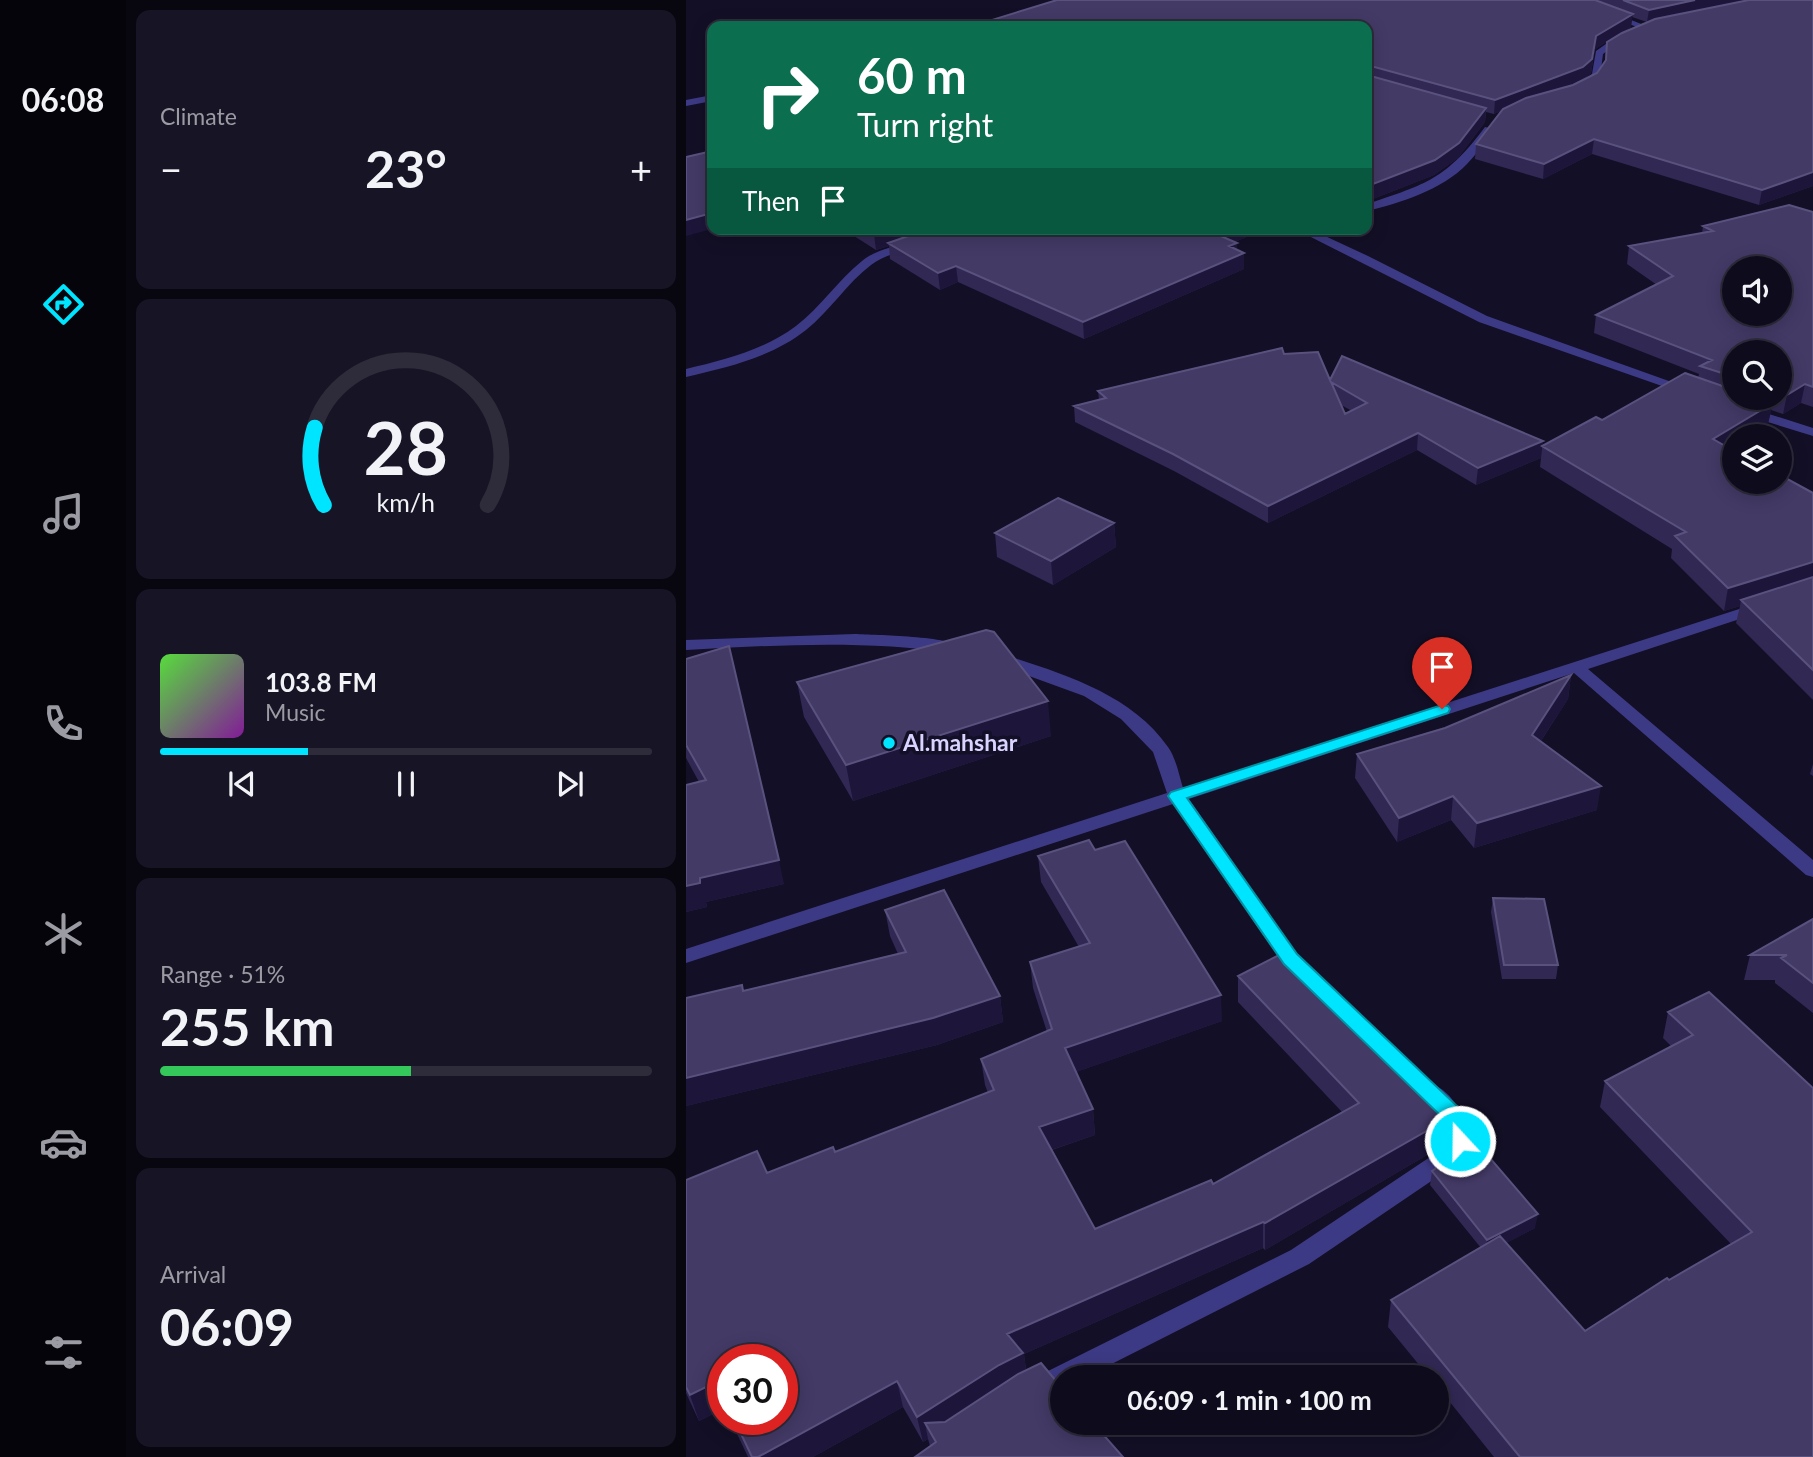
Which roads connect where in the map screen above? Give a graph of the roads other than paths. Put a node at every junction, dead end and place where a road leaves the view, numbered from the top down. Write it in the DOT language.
graph roads {
  1 [pos="1572,0"];
  2 [pos="1658,24"];
  3 [pos="1645,27"];
  4 [pos="1563,95"];
  5 [pos="707,99"];
  6 [pos="686,103"];
  7 [pos="1486,118"];
  8 [pos="1372,206"];
  9 [pos="1313,235"];
  10 [pos="925,242"];
  11 [pos="686,373"];
  12 [pos="1694,393"];
  13 [pos="1745,410"];
  14 [pos="1813,432"];
  15 [pos="1773,603"];
  16 [pos="686,645"];
  17 [pos="1575,666"];
  18 [pos="1177,796"];
  19 [pos="1813,870"];
  20 [pos="686,957"];
  21 [pos="1315,983"];
  22 [pos="1410,1072"];
  23 [pos="1013,1401"];
  1 -- 3 [label="street"];
  2 -- 3 [label="street"];
  3 -- 4 [label="street"];
  5 -- 6 [label="street"];
  7 -- 8 [label="street"];
  9 -- 12 [label="street"];
  10 -- 11 [label="street"];
  13 -- 14 [label="street"];
  15 -- 17 [label="street"];
  16 -- 18 [label="street"];
  17 -- 18 [label="street"];
  17 -- 19 [label="street"];
  18 -- 20 [label="street"];
  18 -- 21 [label="street"];
  22 -- 23 [label="street"];
}
